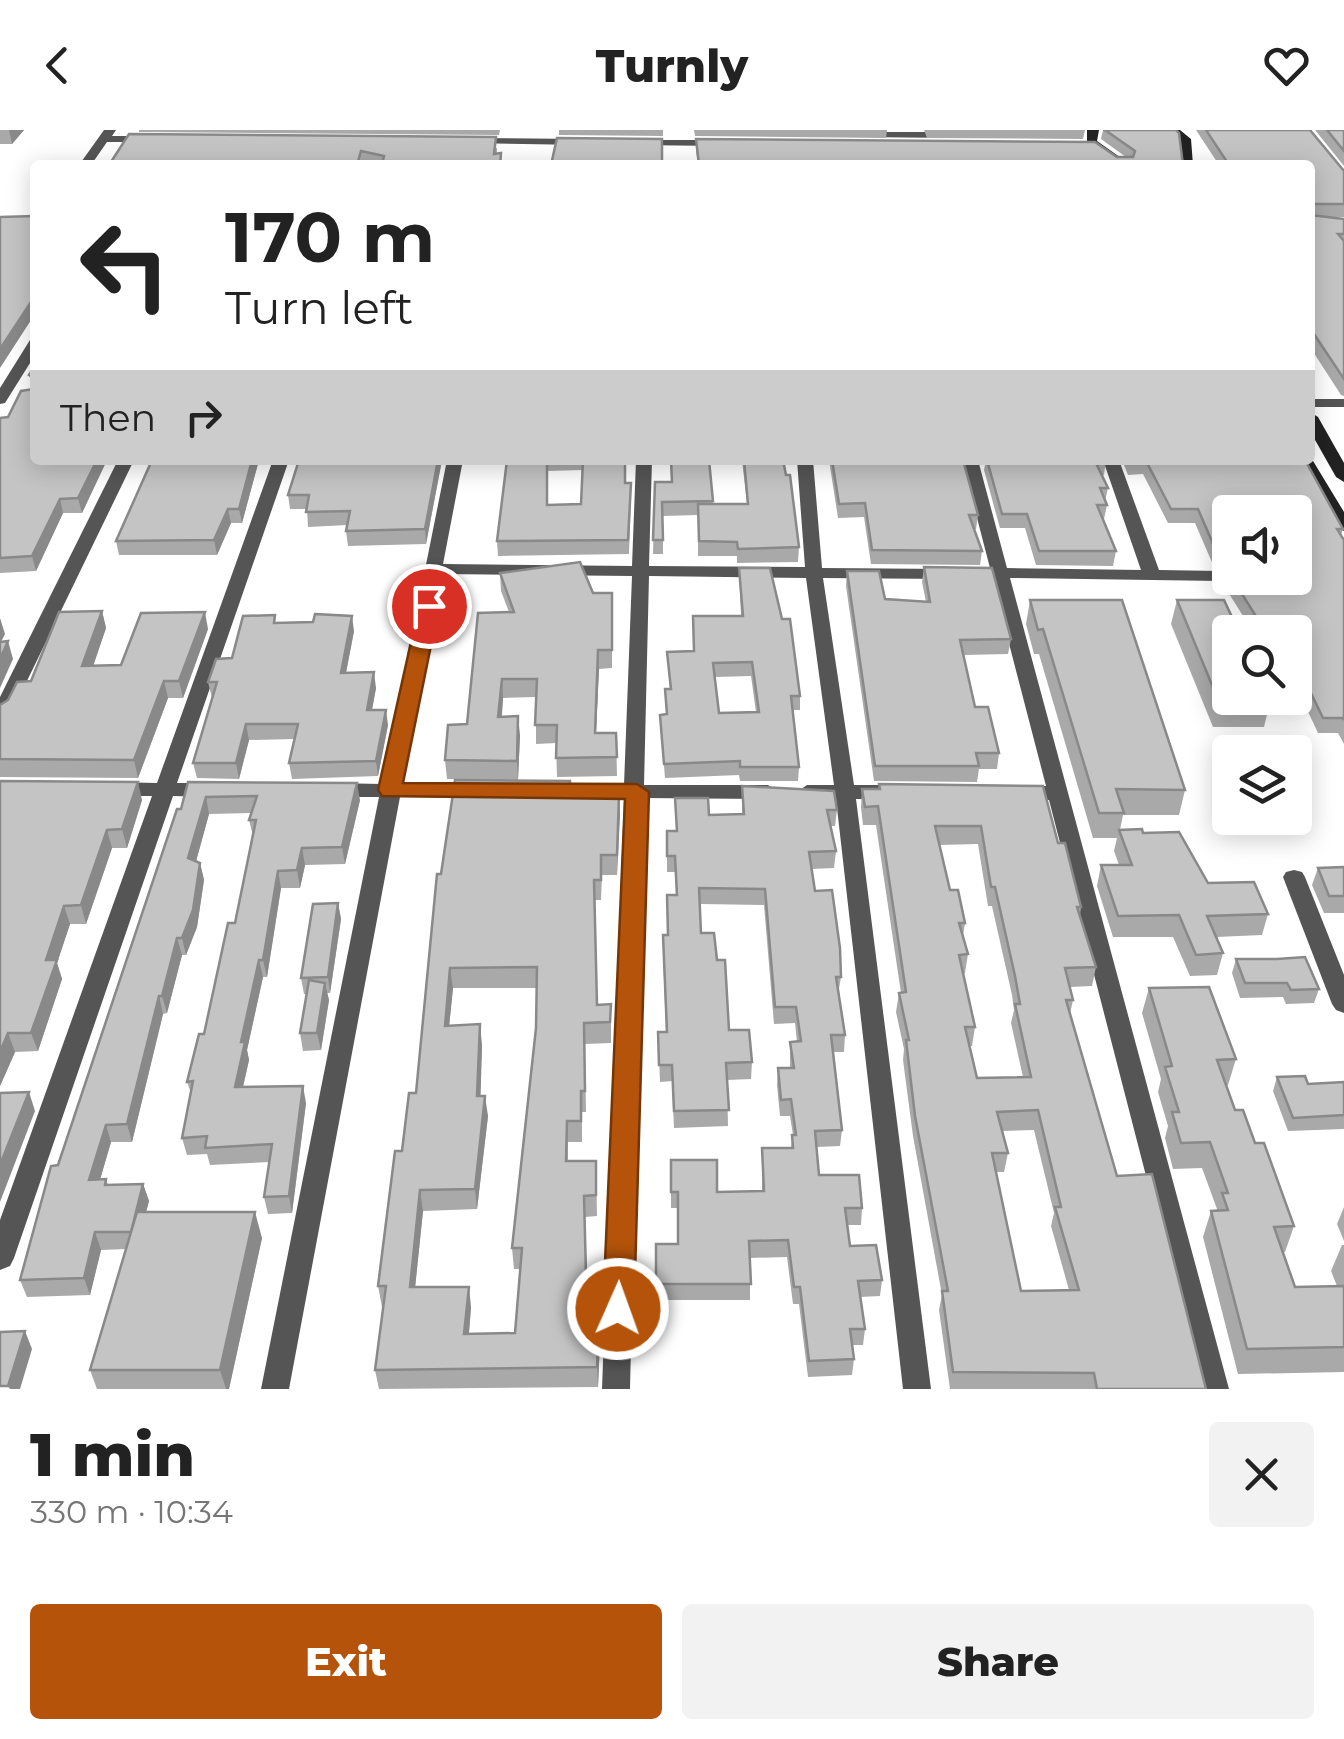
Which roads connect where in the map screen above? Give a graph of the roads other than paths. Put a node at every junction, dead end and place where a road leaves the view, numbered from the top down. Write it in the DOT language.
graph roads {
  1 [pos="1173,130"];
  2 [pos="663,132"];
  3 [pos="108,133"];
  4 [pos="164,135"];
  5 [pos="460,136"];
  6 [pos="1092,137"];
  7 [pos="592,138"];
  8 [pos="851,139"];
  9 [pos="519,140"];
  10 [pos="965,140"];
  11 [pos="1075,141"];
  12 [pos="89,160"];
  13 [pos="1119,160"];
  14 [pos="1187,160"];
  15 [pos="30,352"];
  16 [pos="5,397"];
  17 [pos="1315,403"];
  18 [pos="1344,403"];
  19 [pos="1315,426"];
  20 [pos="124,465"];
  21 [pos="278,465"];
  22 [pos="455,465"];
  23 [pos="644,465"];
  24 [pos="804,465"];
  25 [pos="971,465"];
  26 [pos="1113,465"];
  27 [pos="1309,465"];
  28 [pos="1344,477"];
  29 [pos="1344,526"];
  30 [pos="436,568"];
  31 [pos="638,571"];
  32 [pos="1001,573"];
  33 [pos="814,575"];
  34 [pos="1152,576"];
  35 [pos="1212,576"];
  36 [pos="0,716"];
  37 [pos="90,789"];
  38 [pos="161,789"];
  39 [pos="237,790"];
  40 [pos="314,790"];
  41 [pos="390,790"];
  42 [pos="637,792"];
  43 [pos="845,792"];
  44 [pos="902,792"];
  45 [pos="998,793"];
  46 [pos="1056,793"];
  47 [pos="1294,878"];
  48 [pos="1344,1004"];
  49 [pos="0,1258"];
  50 [pos="276,1389"];
  51 [pos="616,1389"];
  52 [pos="917,1389"];
  53 [pos="1215,1389"];
  1 -- 14 [label="main road"];
  2 -- 2 [label="street"];
  3 -- 4 [label="street"];
  3 -- 12 [label="street"];
  5 -- 9 [label="street"];
  6 -- 11 [label="street"];
  6 -- 13 [label="main road"];
  7 -- 9 [label="street"];
  8 -- 10 [label="street"];
  15 -- 16 [label="street"];
  17 -- 18 [label="street"];
  19 -- 28 [label="main road"];
  20 -- 36 [label="street"];
  21 -- 38 [label="street"];
  22 -- 30 [label="street"];
  23 -- 31 [label="street"];
  24 -- 33 [label="street"];
  25 -- 32 [label="street"];
  26 -- 34 [label="street"];
  27 -- 29 [label="main road"];
  30 -- 31 [label="street"];
  30 -- 41 [label="street"];
  31 -- 33 [label="street"];
  31 -- 42 [label="street"];
  32 -- 33 [label="street"];
  32 -- 34 [label="street"];
  32 -- 46 [label="street"];
  33 -- 43 [label="street"];
  34 -- 35 [label="street"];
  37 -- 38 [label="street"];
  38 -- 39 [label="street"];
  38 -- 49 [label="street"];
  40 -- 41 [label="street"];
  41 -- 42 [label="street"];
  41 -- 50 [label="street"];
  42 -- 43 [label="street"];
  42 -- 51 [label="street"];
  43 -- 44 [label="street"];
  43 -- 52 [label="street"];
  45 -- 46 [label="street"];
  46 -- 53 [label="street"];
  47 -- 48 [label="street"];
}
